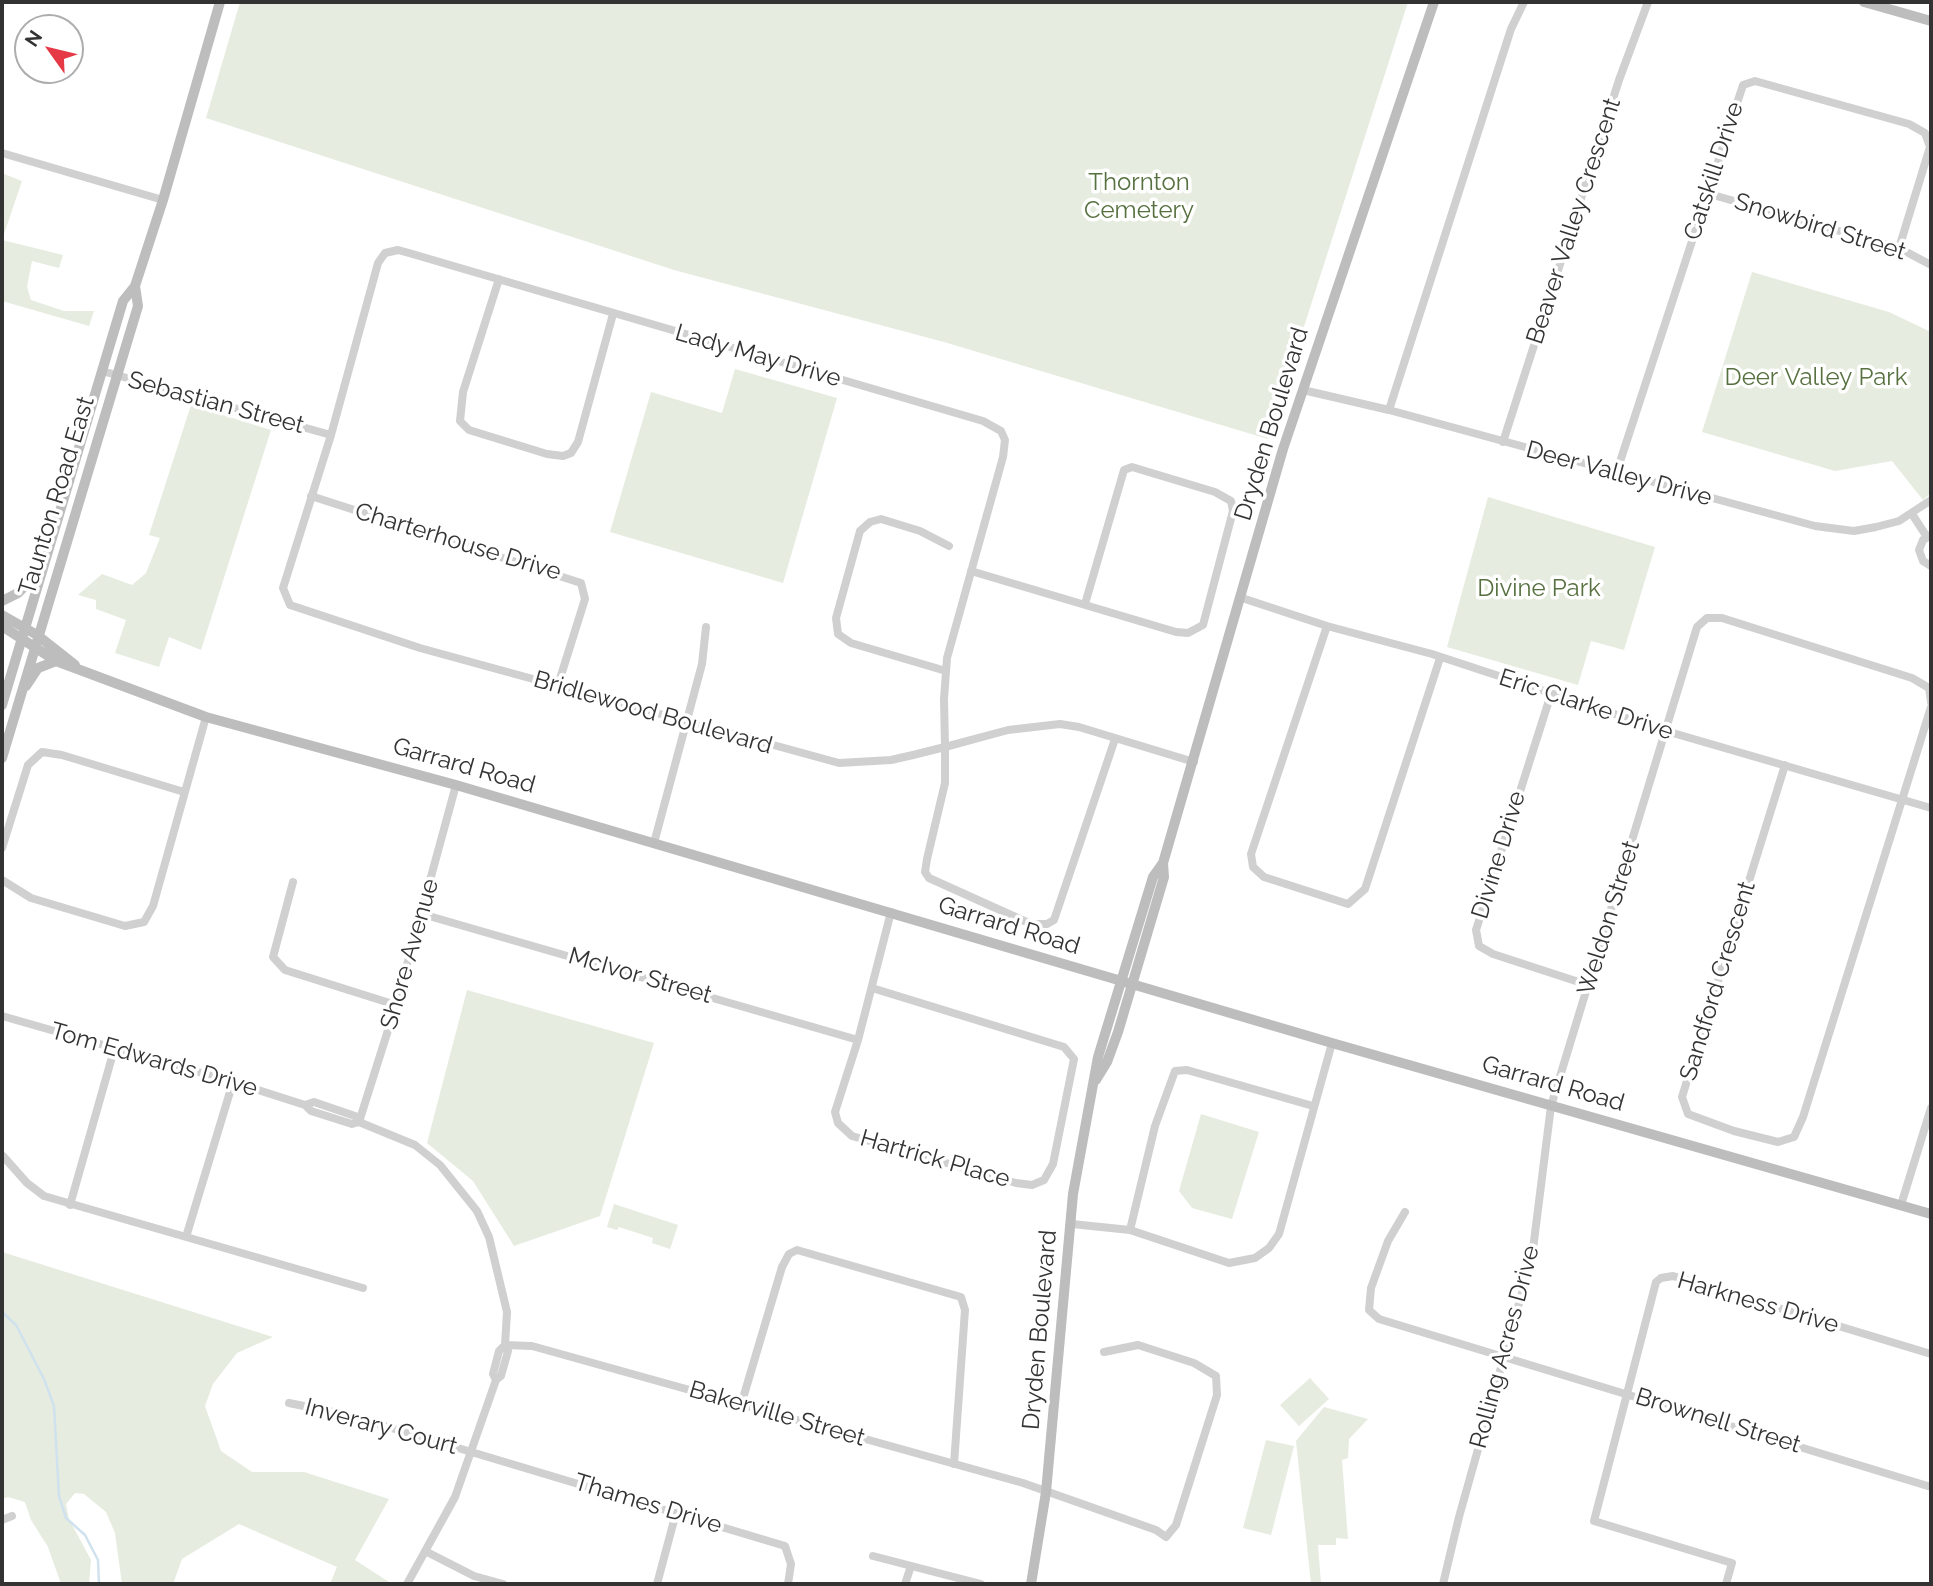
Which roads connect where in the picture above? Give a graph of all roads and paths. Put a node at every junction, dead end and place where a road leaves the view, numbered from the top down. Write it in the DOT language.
graph roads {
  1 [pos="220,2"];
  2 [pos="1434,2"];
  3 [pos="1524,2"];
  4 [pos="1648,2"];
  5 [pos="1864,2"];
  6 [pos="1931,21"];
  7 [pos="2,153"];
  8 [pos="1706,193"];
  9 [pos="163,200"];
  10 [pos="1899,248"];
  11 [pos="1931,265"];
  12 [pos="499,279"];
  13 [pos="135,286"];
  14 [pos="613,314"];
  15 [pos="102,371"];
  16 [pos="115,375"];
  17 [pos="1303,390"];
  18 [pos="1389,410"];
  19 [pos="331,435"];
  20 [pos="1503,442"];
  21 [pos="1616,474"];
  22 [pos="311,496"];
  23 [pos="1931,500"];
  24 [pos="1912,514"];
  25 [pos="1929,536"];
  26 [pos="949,547"];
  27 [pos="1931,566"];
  28 [pos="40,571"];
  29 [pos="971,571"];
  30 [pos="1242,598"];
  31 [pos="2,601"];
  32 [pos="1085,604"];
  33 [pos="2,615"];
  34 [pos="2,626"];
  35 [pos="1327,626"];
  36 [pos="706,627"];
  37 [pos="23,634"];
  38 [pos="35,640"];
  39 [pos="1440,657"];
  40 [pos="57,661"];
  41 [pos="77,667"];
  42 [pos="946,671"];
  43 [pos="558,685"];
  44 [pos="21,694"];
  45 [pos="1551,694"];
  46 [pos="1931,704"];
  47 [pos="2,705"];
  48 [pos="206,717"];
  49 [pos="687,723"];
  50 [pos="1666,731"];
  51 [pos="1115,739"];
  52 [pos="945,747"];
  53 [pos="2,758"];
  54 [pos="1194,762"];
  55 [pos="1785,765"];
  56 [pos="456,785"];
  57 [pos="184,792"];
  58 [pos="1901,800"];
  59 [pos="1931,808"];
  60 [pos="654,843"];
  61 [pos="2,848"];
  62 [pos="2,880"];
  63 [pos="293,882"];
  64 [pos="891,912"];
  65 [pos="422,915"];
  66 [pos="1126,983"];
  67 [pos="1588,985"];
  68 [pos="872,988"];
  69 [pos="396,1005"];
  70 [pos="2,1016"];
  71 [pos="858,1040"];
  72 [pos="1332,1043"];
  73 [pos="114,1050"];
  74 [pos="233,1082"];
  75 [pos="1313,1106"];
  76 [pos="1551,1106"];
  77 [pos="1931,1108"];
  78 [pos="359,1122"];
  79 [pos="3,1156"];
  80 [pos="70,1205"];
  81 [pos="1901,1205"];
  82 [pos="1405,1212"];
  83 [pos="1931,1214"];
  84 [pos="1072,1224"];
  85 [pos="1130,1230"];
  86 [pos="186,1237"];
  87 [pos="363,1287"];
  88 [pos="505,1345"];
  89 [pos="1104,1352"];
  90 [pos="1931,1354"];
  91 [pos="1504,1358"];
  92 [pos="1629,1394"];
  93 [pos="289,1404"];
  94 [pos="741,1405"];
  95 [pos="472,1451"];
  96 [pos="954,1464"];
  97 [pos="1931,1487"];
  98 [pos="1046,1492"];
  99 [pos="676,1513"];
  100 [pos="12,1516"];
  101 [pos="2,1520"];
  102 [pos="425,1551"];
  103 [pos="873,1556"];
  104 [pos="911,1566"];
  105 [pos="407,1584"];
  106 [pos="503,1584"];
  107 [pos="657,1584"];
  108 [pos="788,1584"];
  109 [pos="905,1584"];
  110 [pos="981,1584"];
  111 [pos="1031,1584"];
  112 [pos="1443,1584"];
  113 [pos="1726,1584"];
  1 -- 9 [label="street, Taunton Road East"];
  2 -- 17 [label="street, Dryden Boulevard"];
  3 -- 18 [label="street"];
  4 -- 20 [label="street, Beaver Valley Crescent"];
  5 -- 6 [label="street"];
  7 -- 9 [label="street"];
  8 -- 10 [label="street, Snowbird Street"];
  8 -- 10 [label="street, Catskill Drive"];
  8 -- 21 [label="street, Catskill Drive"];
  9 -- 13 [label="street, Taunton Road East"];
  10 -- 11 [label="street, Snowbird Street"];
  12 -- 14 [label="street, Lady May Drive"];
  12 -- 14 [label="street"];
  12 -- 19 [label="street, Lady May Drive"];
  13 -- 15 [label="street, Taunton Road East"];
  13 -- 16 [label="street, Taunton Road East"];
  14 -- 29 [label="street, Lady May Drive"];
  15 -- 16 [label="street, Sebastian Street"];
  15 -- 28 [label="street, Taunton Road East"];
  16 -- 19 [label="street, Sebastian Street"];
  16 -- 38 [label="street, Taunton Road East"];
  17 -- 18 [label="street, Deer Valley Drive"];
  17 -- 30 [label="street, Dryden Boulevard"];
  18 -- 20 [label="street, Deer Valley Drive"];
  19 -- 22 [label="street, Bridlewood Boulevard"];
  20 -- 21 [label="street, Deer Valley Drive"];
  21 -- 24 [label="street, Deer Valley Drive"];
  22 -- 43 [label="street, Charterhouse Drive"];
  22 -- 43 [label="street, Bridlewood Boulevard"];
  23 -- 24 [label="street, Deer Valley Drive"];
  24 -- 25 [label="street"];
  25 -- 27 [label="street"];
  26 -- 42 [label="street"];
  28 -- 31 [label="street"];
  28 -- 37 [label="street, Taunton Road East"];
  29 -- 32 [label="street"];
  29 -- 42 [label="street, Lady May Drive"];
  30 -- 35 [label="street, Eric Clarke Drive"];
  30 -- 54 [label="street, Dryden Boulevard"];
  32 -- 32 [label="street"];
  33 -- 37 [label="street, Garrard Road"];
  34 -- 37 [label="street, Garrard Road"];
  35 -- 39 [label="street, Eric Clarke Drive"];
  35 -- 39 [label="street"];
  36 -- 49 [label="street"];
  37 -- 38 [label="street, Garrard Road"];
  37 -- 47 [label="street, Taunton Road East"];
  38 -- 40 [label="street, Garrard Road"];
  38 -- 41 [label="street, Garrard Road"];
  38 -- 44 [label="street, Taunton Road East"];
  39 -- 45 [label="street, Eric Clarke Drive"];
  40 -- 41 [label="street, Garrard Road"];
  40 -- 44 [label="street"];
  41 -- 48 [label="street, Garrard Road"];
  42 -- 52 [label="street, Lady May Drive"];
  43 -- 49 [label="street, Bridlewood Boulevard"];
  44 -- 53 [label="street, Taunton Road East"];
  45 -- 50 [label="street, Eric Clarke Drive"];
  45 -- 67 [label="street, Divine Drive"];
  46 -- 50 [label="street, Weldon Street"];
  46 -- 58 [label="street"];
  48 -- 56 [label="street, Garrard Road"];
  48 -- 57 [label="street"];
  49 -- 52 [label="street, Bridlewood Boulevard"];
  49 -- 60 [label="street"];
  50 -- 55 [label="street, Eric Clarke Drive"];
  50 -- 67 [label="street, Weldon Street"];
  51 -- 52 [label="street, Bridlewood Boulevard"];
  51 -- 52 [label="street, Lady May Drive"];
  51 -- 54 [label="street, Bridlewood Boulevard"];
  54 -- 66 [label="street, Dryden Boulevard"];
  55 -- 58 [label="street, Eric Clarke Drive"];
  55 -- 58 [label="street, Sandford Crescent"];
  56 -- 60 [label="street, Garrard Road"];
  56 -- 65 [label="street, Shore Avenue"];
  57 -- 61 [label="street"];
  57 -- 62 [label="street"];
  58 -- 59 [label="street, Eric Clarke Drive"];
  60 -- 64 [label="street, Garrard Road"];
  63 -- 69 [label="street"];
  64 -- 66 [label="street, Garrard Road"];
  64 -- 68 [label="street, Hartrick Place"];
  65 -- 69 [label="street, Shore Avenue"];
  65 -- 71 [label="street, McIvor Street"];
  66 -- 72 [label="street, Garrard Road"];
  66 -- 84 [label="street, Dryden Boulevard"];
  67 -- 76 [label="street, Weldon Street"];
  68 -- 71 [label="street, Hartrick Place"];
  68 -- 71 [label="street, Hartrick Place"];
  69 -- 78 [label="street, Shore Avenue"];
  70 -- 73 [label="street, Tom Edwards Drive"];
  72 -- 75 [label="street"];
  72 -- 76 [label="street, Garrard Road"];
  73 -- 74 [label="street, Tom Edwards Drive"];
  73 -- 80 [label="street"];
  74 -- 78 [label="street, Tom Edwards Drive"];
  74 -- 86 [label="street"];
  75 -- 85 [label="street"];
  75 -- 85 [label="street"];
  76 -- 81 [label="street, Garrard Road"];
  76 -- 91 [label="street, Rolling Acres Drive"];
  77 -- 81 [label="street"];
  78 -- 88 [label="street, Tom Edwards Drive"];
  79 -- 80 [label="street"];
  80 -- 86 [label="street"];
  81 -- 83 [label="street, Garrard Road"];
  82 -- 91 [label="street, Brownell Street"];
  84 -- 85 [label="street"];
  84 -- 98 [label="street, Dryden Boulevard"];
  86 -- 87 [label="street"];
  88 -- 94 [label="street, Bakerville Street"];
  88 -- 95 [label="street, Tom Edwards Drive"];
  89 -- 98 [label="street, Bakerville Street"];
  90 -- 92 [label="street, Harkness Drive"];
  91 -- 92 [label="street, Brownell Street"];
  91 -- 112 [label="street, Rolling Acres Drive"];
  92 -- 97 [label="street, Brownell Street"];
  92 -- 113 [label="street, Harkness Drive"];
  93 -- 95 [label="street, Inverary Court"];
  94 -- 96 [label="street, Bakerville Street"];
  94 -- 96 [label="street"];
  95 -- 99 [label="street, Thames Drive"];
  95 -- 102 [label="street, Tom Edwards Drive"];
  96 -- 98 [label="street, Bakerville Street"];
  98 -- 111 [label="street, Dryden Boulevard"];
  99 -- 107 [label="street"];
  99 -- 108 [label="street, Thames Drive"];
  100 -- 101 [label="street"];
  102 -- 105 [label="street, Tom Edwards Drive"];
  102 -- 106 [label="street"];
  103 -- 104 [label="street"];
  104 -- 109 [label="street"];
  104 -- 110 [label="street"];
}
